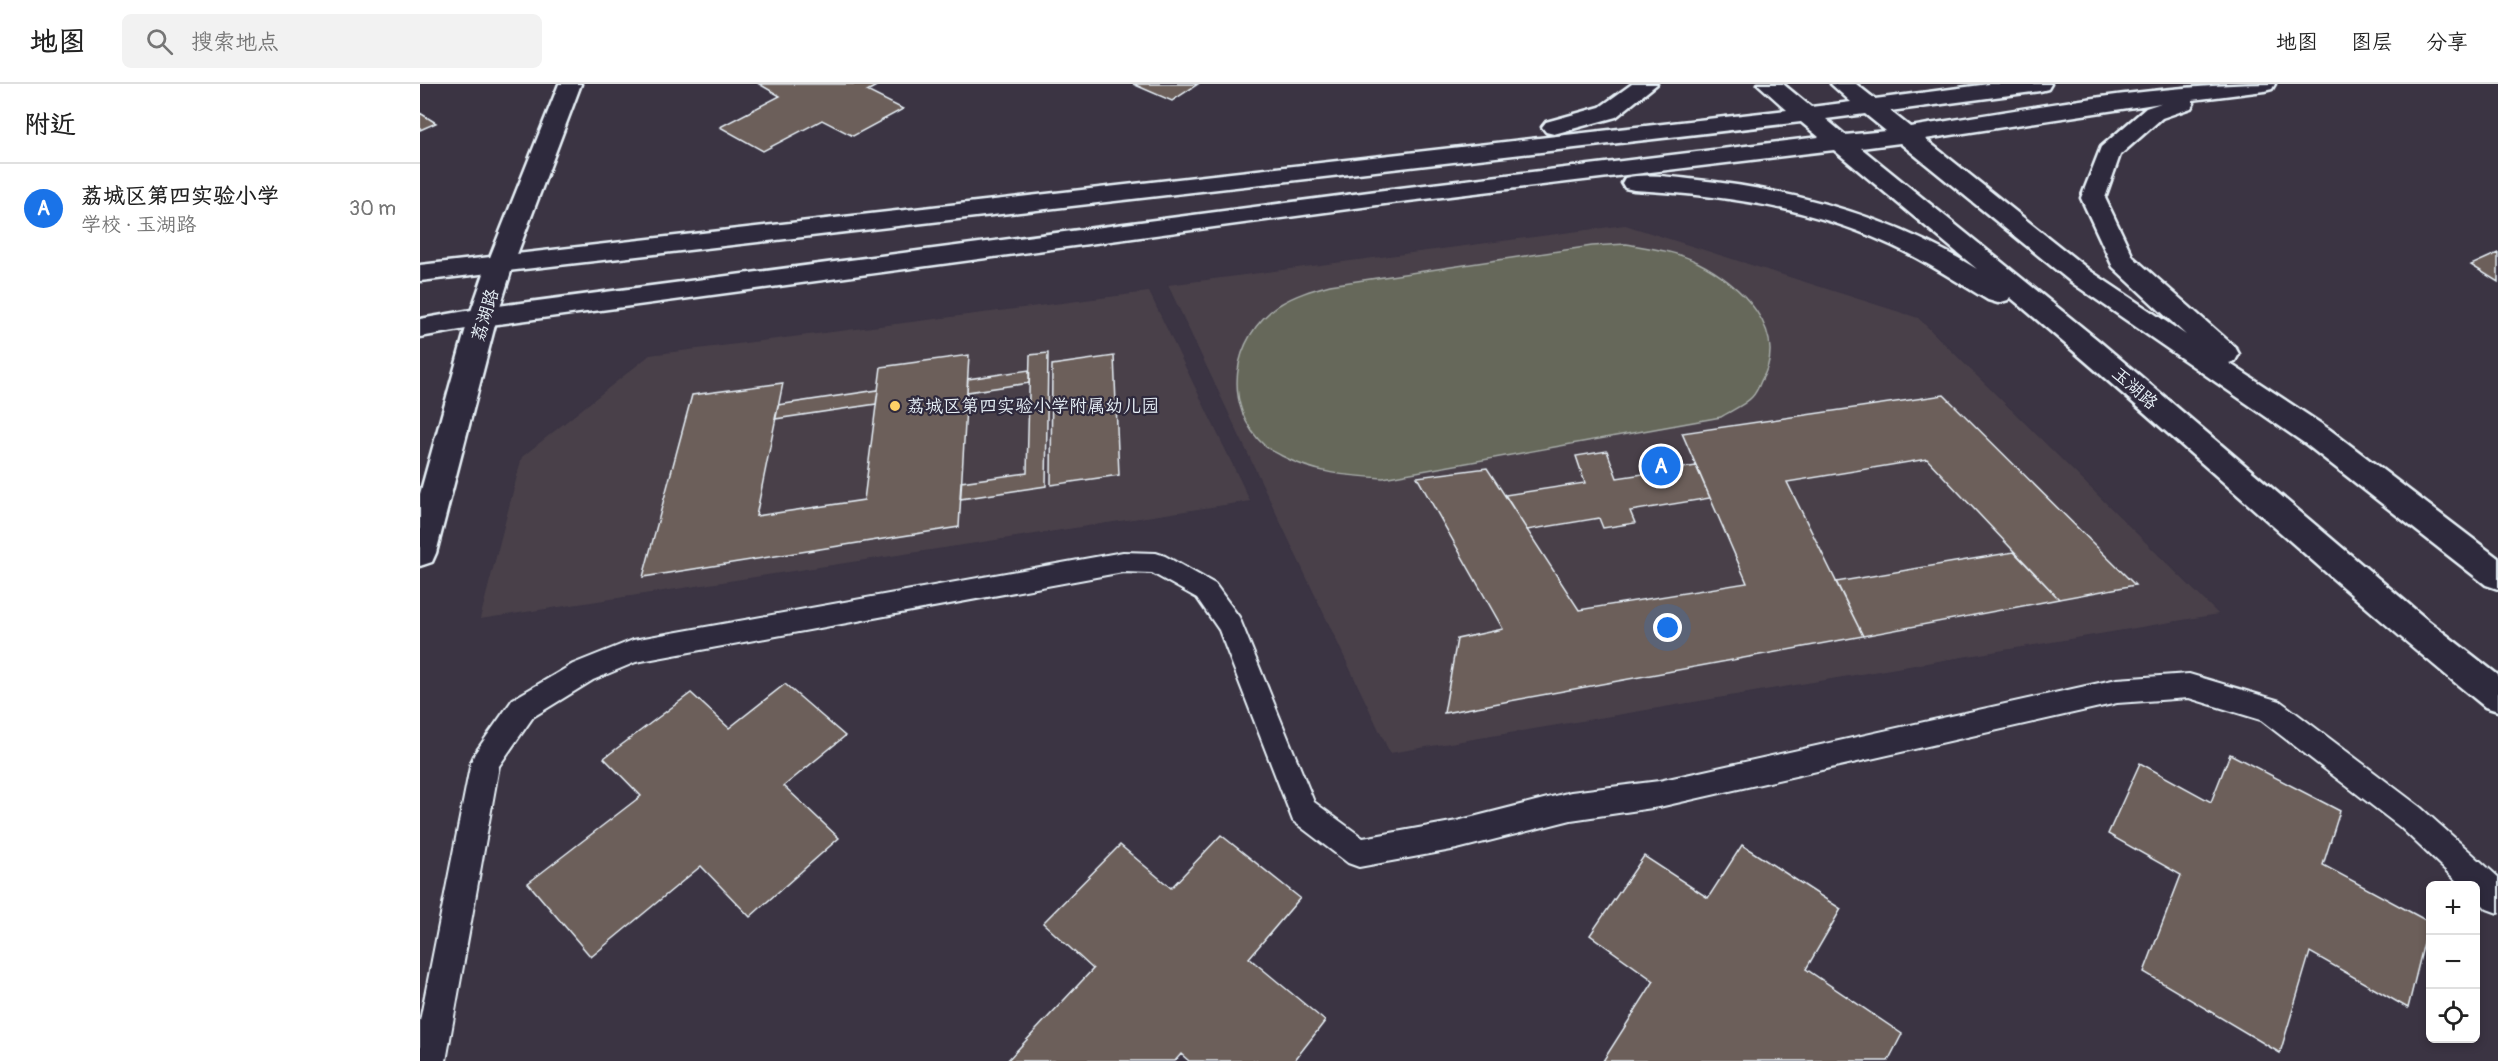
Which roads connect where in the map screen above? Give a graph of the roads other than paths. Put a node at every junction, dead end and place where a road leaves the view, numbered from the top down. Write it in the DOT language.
graph roads {
  1 [pos="570,84"];
  2 [pos="1646,84"];
  3 [pos="1769,84"];
  4 [pos="1842,84"];
  5 [pos="2040,84"];
  6 [pos="2264,84"];
  7 [pos="2220,91"];
  8 [pos="1870,108"];
  9 [pos="2154,113"];
  10 [pos="1806,116"];
  11 [pos="1937,130"];
  12 [pos="1906,135"];
  13 [pos="1839,142"];
  14 [pos="1474,152"];
  15 [pos="1392,196"];
  16 [pos="500,265"];
  17 [pos="420,273"];
  18 [pos="483,317"];
  19 [pos="420,328"];
  20 [pos="2088,348"];
  21 [pos="2318,437"];
  22 [pos="420,553"];
  23 [pos="2498,576"];
  24 [pos="2498,696"];
  25 [pos="2498,898"];
  26 [pos="429,1061"];
  1 -- 16 [label="main road, 荔湖路"];
  2 -- 14 [label="main road"];
  3 -- 10 [label="main road, 玉湖路"];
  4 -- 8 [label="main road"];
  5 -- 8 [label="main road"];
  6 -- 7 [label="main road"];
  7 -- 9 [label="main road"];
  7 -- 11 [label="main road"];
  8 -- 10 [label="main road"];
  8 -- 12 [label="main road"];
  9 -- 11 [label="main road"];
  9 -- 21 [label="main road"];
  10 -- 13 [label="main road, 玉湖路"];
  10 -- 14 [label="main road"];
  11 -- 12 [label="main road"];
  12 -- 13 [label="main road"];
  12 -- 21 [label="main road"];
  13 -- 15 [label="main road"];
  13 -- 20 [label="main road, 玉湖路"];
  14 -- 16 [label="main road"];
  15 -- 18 [label="main road"];
  15 -- 20 [label="main road"];
  16 -- 17 [label="main road"];
  16 -- 18 [label="main road, 荔湖路"];
  18 -- 19 [label="main road"];
  18 -- 22 [label="main road, 荔湖路"];
  20 -- 24 [label="main road, 玉湖路"];
  21 -- 23 [label="main road"];
  25 -- 26 [label="lane"];
}
